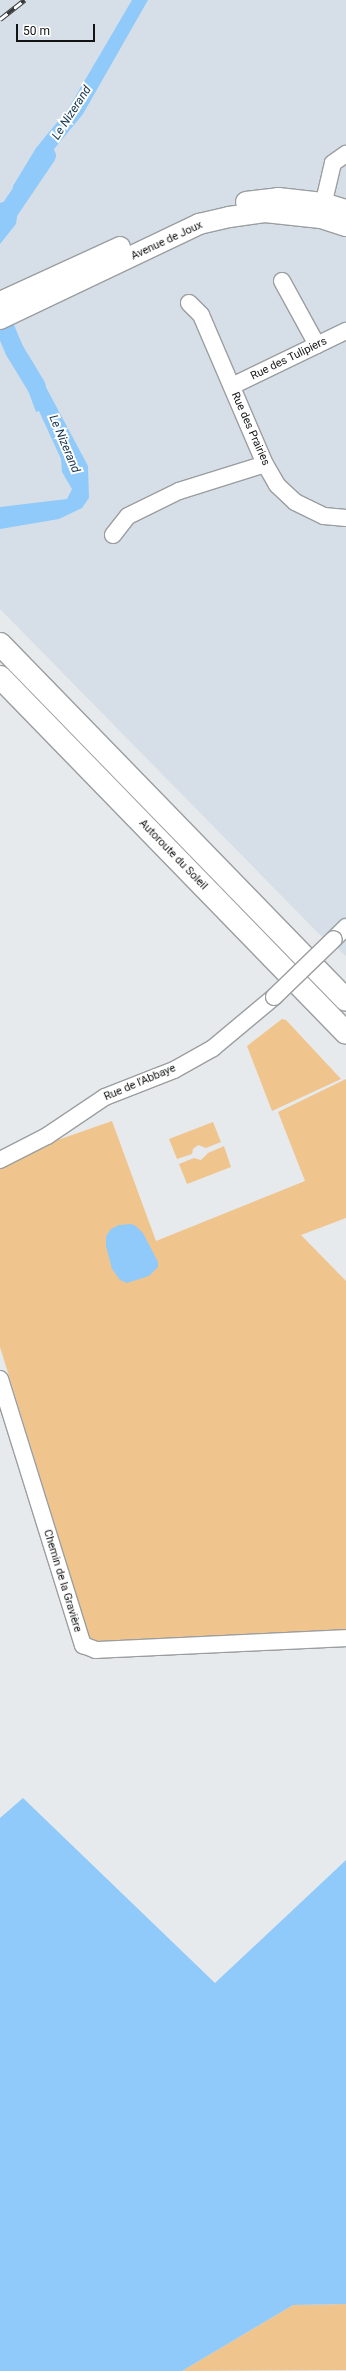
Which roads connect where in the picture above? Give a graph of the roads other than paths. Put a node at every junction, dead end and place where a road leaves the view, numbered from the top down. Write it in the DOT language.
graph roads {
  1 [pos="346,154"];
  2 [pos="346,210"];
  3 [pos="322,211"];
  4 [pos="346,226"];
  5 [pos="282,281"];
  6 [pos="189,303"];
  7 [pos="10,304"];
  8 [pos="0,319"];
  9 [pos="346,331"];
  10 [pos="317,345"];
  11 [pos="232,386"];
  12 [pos="265,464"];
  13 [pos="346,518"];
  14 [pos="113,535"];
  15 [pos="0,644"];
  16 [pos="0,676"];
  17 [pos="346,927"];
  18 [pos="346,1000"];
  19 [pos="346,1033"];
  20 [pos="0,1160"];
  21 [pos="0,1379"];
  22 [pos="346,1638"];
  1 -- 3 [label="street"];
  2 -- 3 [label="main road, Avenue de Joux"];
  3 -- 4 [label="main road, Avenue de Joux"];
  3 -- 7 [label="main road, Avenue de Joux"];
  5 -- 10 [label="street"];
  6 -- 11 [label="street, Rue des Prairies"];
  7 -- 8 [label="main road, Avenue de Joux"];
  9 -- 10 [label="street, Rue des Tulipiers"];
  10 -- 11 [label="street, Rue des Tulipiers"];
  11 -- 12 [label="street, Rue des Prairies"];
  12 -- 13 [label="street, Rue des Prairies"];
  12 -- 14 [label="street"];
  15 -- 18 [label="highway, Autoroute du Soleil"];
  16 -- 19 [label="highway, Autoroute du Soleil"];
  17 -- 20 [label="street, Rue de l'Abbaye, bridge"];
  21 -- 22 [label="street, Chemin de la Gravière"];
}
